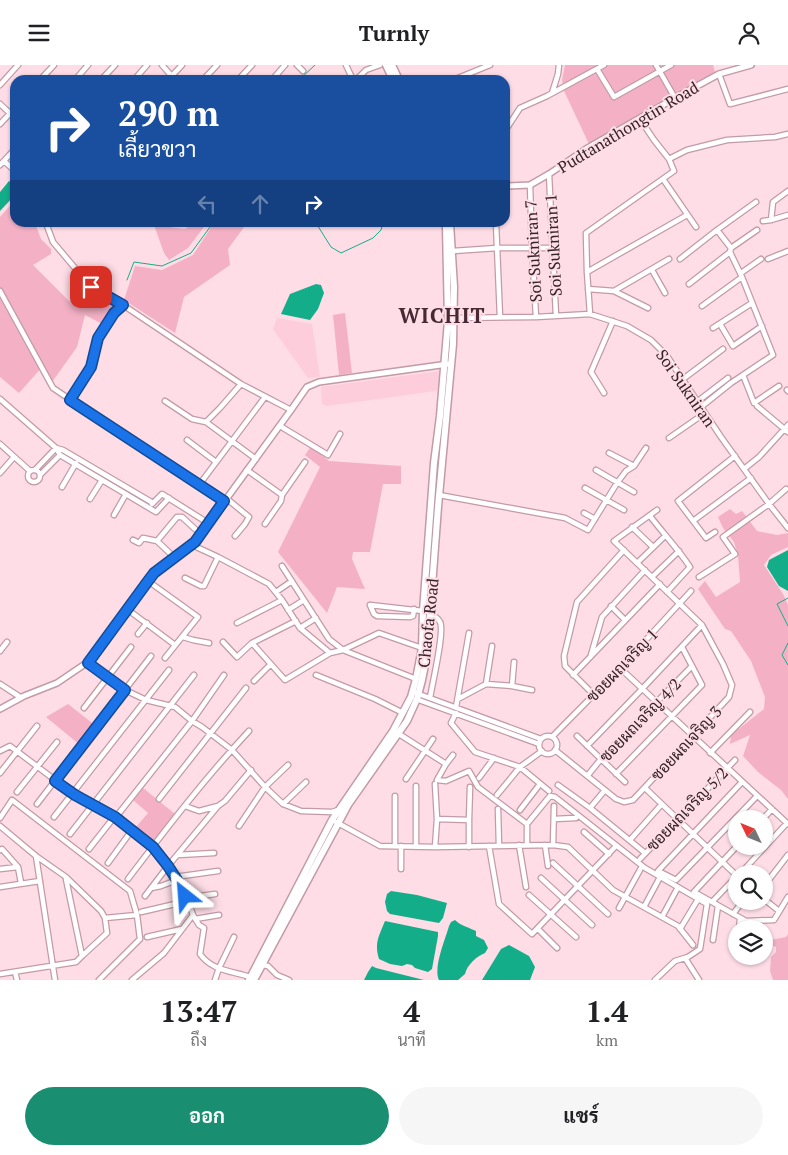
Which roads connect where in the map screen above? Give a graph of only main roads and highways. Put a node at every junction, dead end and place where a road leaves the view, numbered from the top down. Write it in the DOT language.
graph roads {
  1 [pos="448,227"];
  2 [pos="449,227"];
  3 [pos="414,695"];
  4 [pos="335,822"];
  5 [pos="251,979"];
  1 -- 3 [label="main road, Chaofa Road"];
  2 -- 3 [label="main road, Chaofa Road"];
  3 -- 4 [label="main road, Chaofa Road"];
  3 -- 4 [label="main road, Chaofa Road"];
  4 -- 5 [label="main road, Chaofa Road"];
  4 -- 5 [label="main road, Chaofa Road"];
}
